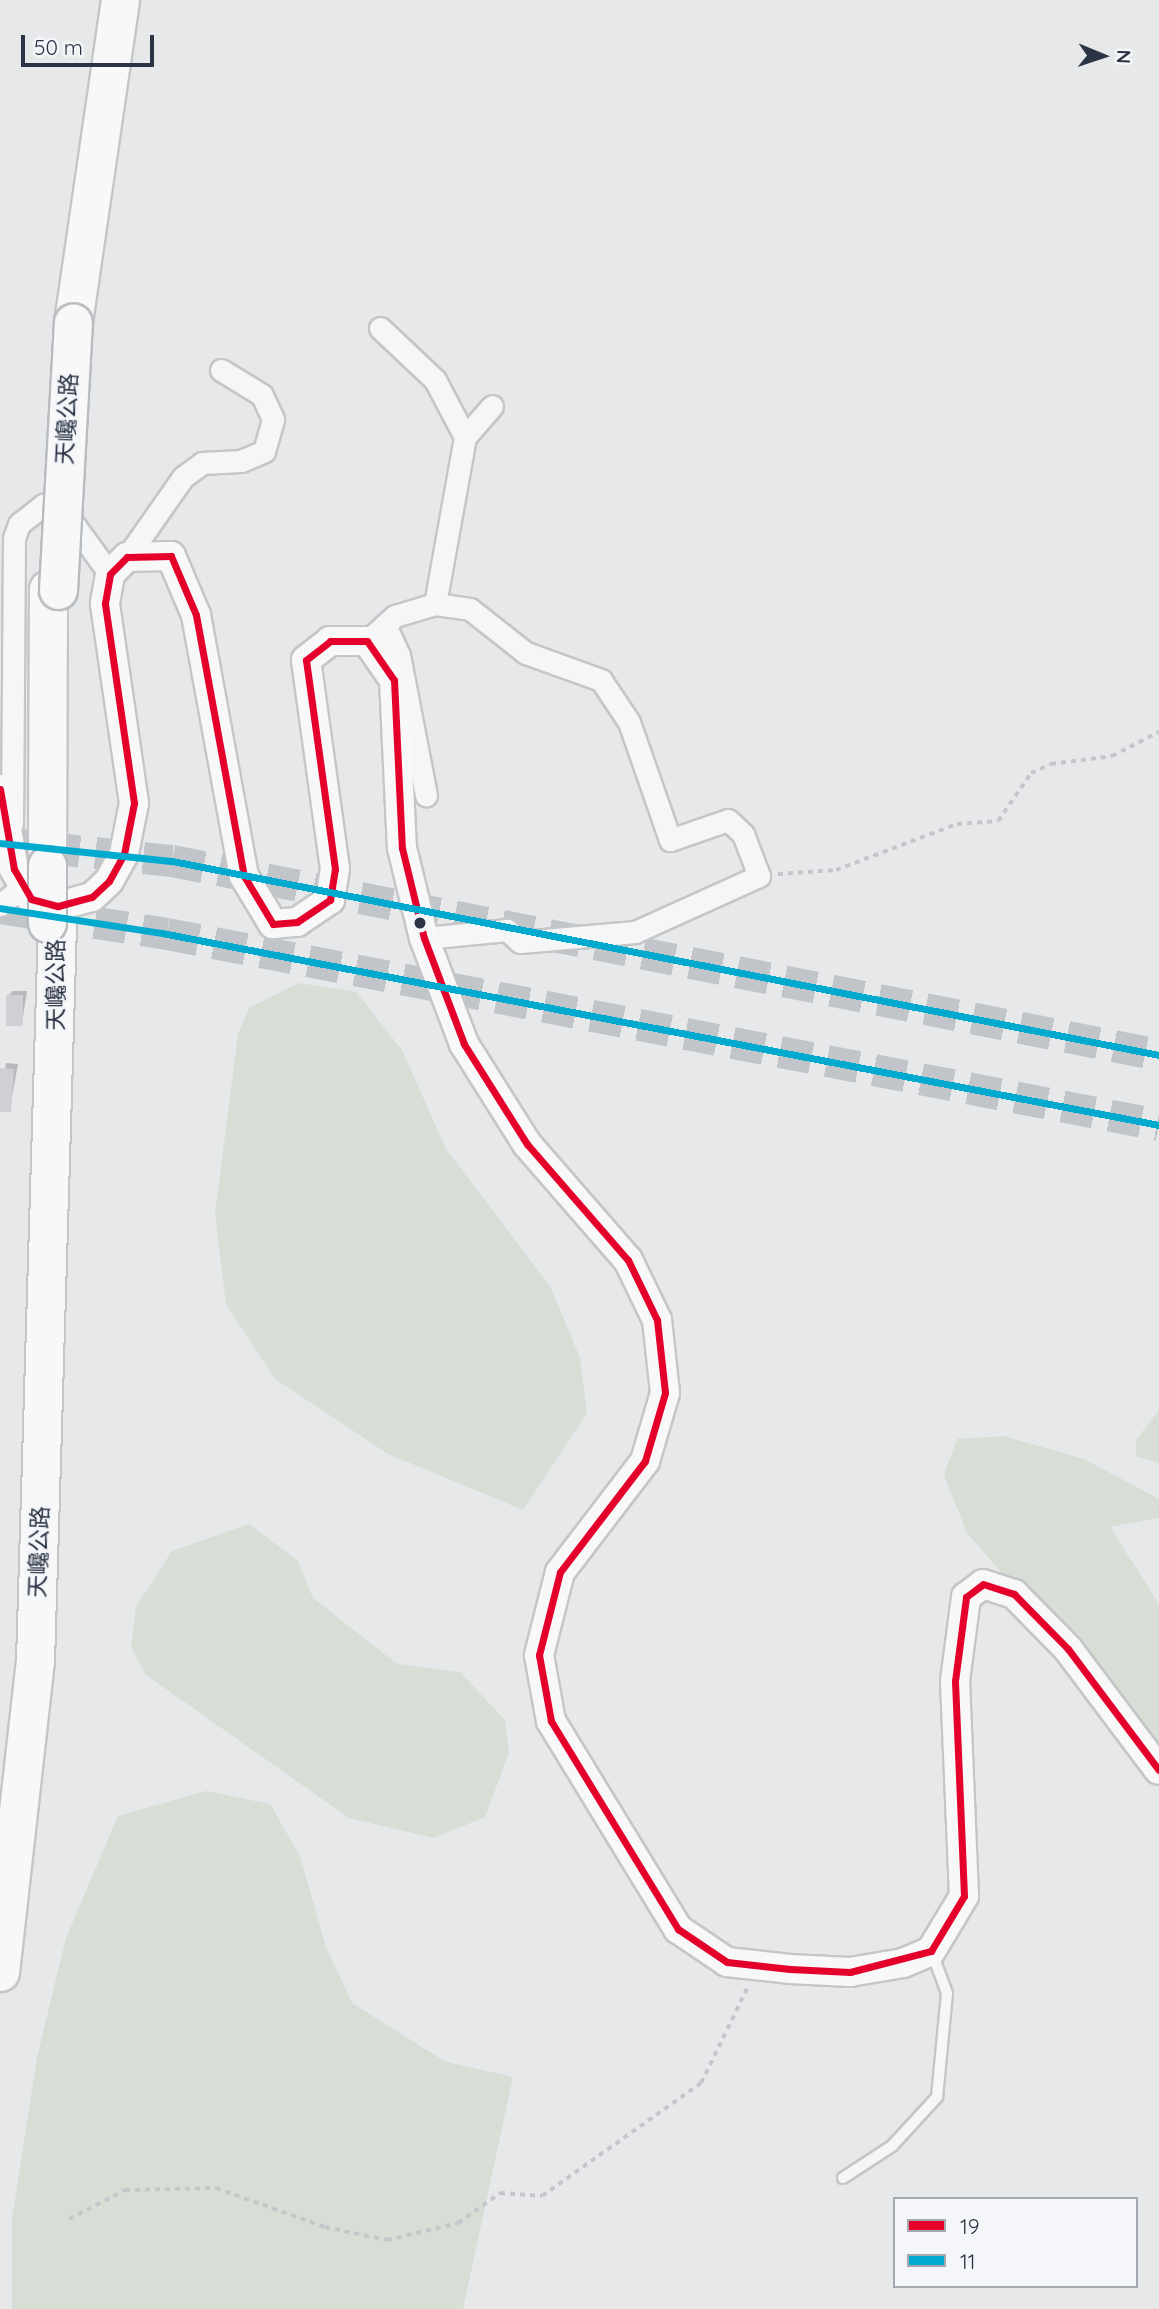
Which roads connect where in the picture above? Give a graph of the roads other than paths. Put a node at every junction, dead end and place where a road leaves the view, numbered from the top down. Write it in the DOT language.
graph roads {
  1 [pos="108,0"];
  2 [pos="120,0"];
  3 [pos="67,322"];
  4 [pos="380,328"];
  5 [pos="221,370"];
  6 [pos="492,407"];
  7 [pos="465,437"];
  8 [pos="119,566"];
  9 [pos="435,604"];
  10 [pos="376,633"];
  11 [pos="0,789"];
  12 [pos="426,795"];
  13 [pos="8,833"];
  14 [pos="31,881"];
  15 [pos="52,922"];
  16 [pos="424,938"];
  17 [pos="1159,1770"];
  18 [pos="0,1868"];
  19 [pos="931,1951"];
  20 [pos="0,1972"];
  21 [pos="843,2178"];
  1 -- 3 [label="highway, 天巉公路"];
  2 -- 3 [label="highway, 天巉公路"];
  3 -- 14 [label="highway, 天巉公路"];
  4 -- 7 [label="street"];
  5 -- 8 [label="street"];
  6 -- 7 [label="street"];
  7 -- 9 [label="street"];
  8 -- 10 [label="street"];
  8 -- 13 [label="street"];
  8 -- 14 [label="street"];
  9 -- 10 [label="street"];
  9 -- 16 [label="street"];
  10 -- 12 [label="street"];
  10 -- 16 [label="street"];
  11 -- 13 [label="street"];
  13 -- 14 [label="street"];
  14 -- 15 [label="highway, 天巉公路"];
  15 -- 18 [label="highway, 天巉公路"];
  15 -- 20 [label="highway, 天巉公路"];
  16 -- 19 [label="street"];
  17 -- 19 [label="street"];
  19 -- 21 [label="lane"];
}
